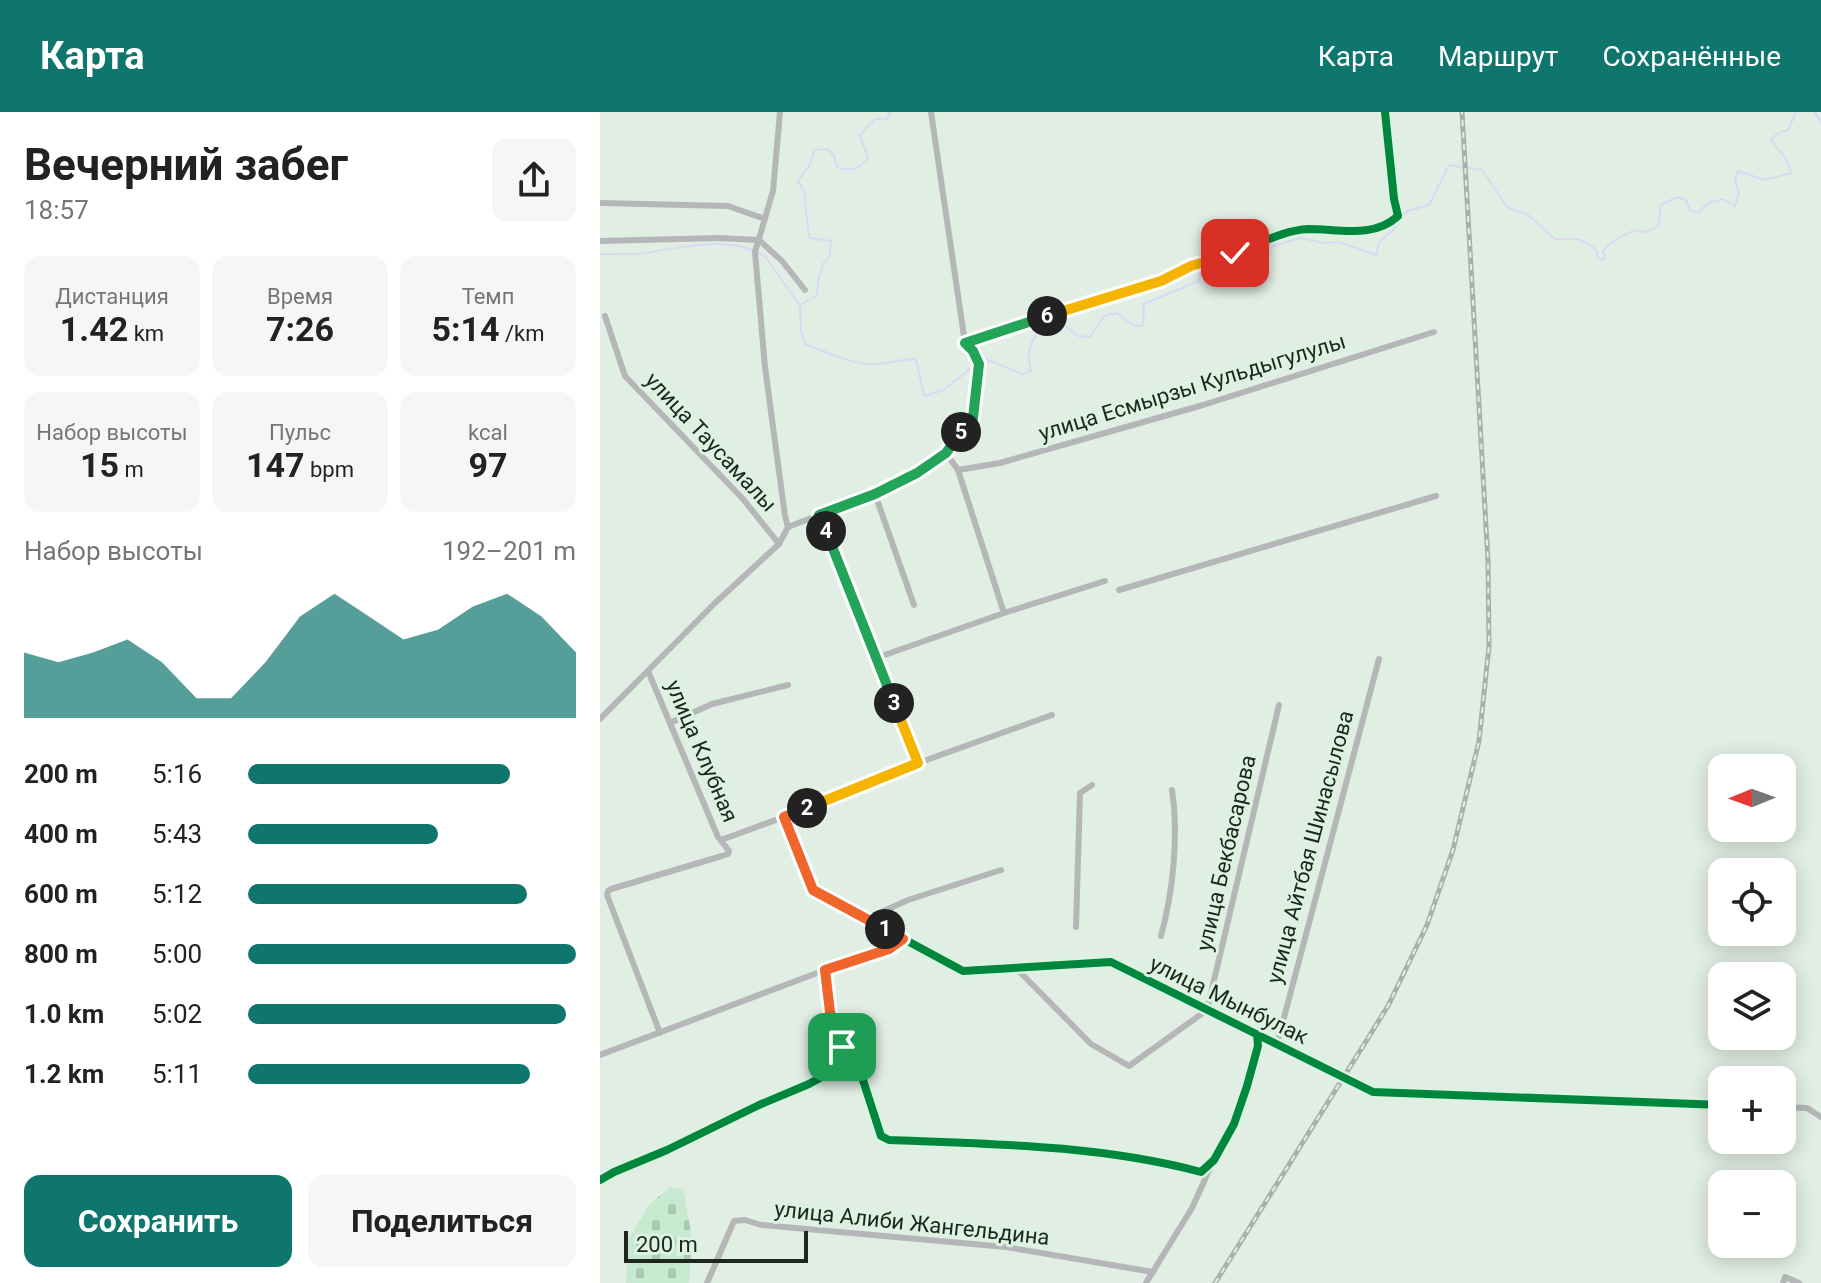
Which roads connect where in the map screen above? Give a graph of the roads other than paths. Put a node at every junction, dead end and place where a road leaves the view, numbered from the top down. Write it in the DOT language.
graph roads {
  1 [pos="780,112"];
  2 [pos="931,112"];
  3 [pos="1385,112"];
  4 [pos="600,203"];
  5 [pos="765,219"];
  6 [pos="759,240"];
  7 [pos="600,241"];
  8 [pos="805,290"];
  9 [pos="605,316"];
  10 [pos="1434,332"];
  11 [pos="965,343"];
  12 [pos="946,453"];
  13 [pos="958,470"];
  14 [pos="875,494"];
  15 [pos="1436,496"];
  16 [pos="819,515"];
  17 [pos="788,527"];
  18 [pos="779,544"];
  19 [pos="1105,581"];
  20 [pos="1119,590"];
  21 [pos="914,605"];
  22 [pos="1004,613"];
  23 [pos="876,658"];
  24 [pos="1379,659"];
  25 [pos="648,671"];
  26 [pos="788,685"];
  27 [pos="1279,705"];
  28 [pos="1052,715"];
  29 [pos="600,719"];
  30 [pos="670,723"];
  31 [pos="918,763"];
  32 [pos="1092,785"];
  33 [pos="1172,790"];
  34 [pos="784,817"];
  35 [pos="721,840"];
  36 [pos="1001,870"];
  37 [pos="866,919"];
  38 [pos="1076,927"];
  39 [pos="1161,936"];
  40 [pos="903,939"];
  41 [pos="1015,968"];
  42 [pos="825,970"];
  43 [pos="1207,1010"];
  44 [pos="660,1033"];
  45 [pos="1257,1034"];
  46 [pos="1277,1044"];
  47 [pos="600,1055"];
  48 [pos="852,1060"];
  49 [pos="1708,1104"];
  50 [pos="1796,1108"];
  51 [pos="1821,1117"];
  52 [pos="1214,1160"];
  53 [pos="600,1180"];
  54 [pos="1153,1272"];
  55 [pos="707,1283"];
  56 [pos="1146,1283"];
  57 [pos="1783,1283"];
  58 [pos="1799,1283"];
  1 -- 5 [label="street"];
  2 -- 11 [label="street, улица Таусамалы"];
  3 -- 11 [label="street"];
  4 -- 5 [label="street"];
  5 -- 6 [label="street"];
  6 -- 7 [label="street"];
  6 -- 8 [label="street"];
  6 -- 17 [label="street"];
  9 -- 18 [label="street, улица Таусамалы"];
  10 -- 13 [label="street, улица Есмырзы Кульдыгулулы"];
  11 -- 12 [label="street, улица Таусамалы"];
  12 -- 13 [label="street"];
  12 -- 14 [label="street, улица Таусамалы"];
  13 -- 22 [label="street"];
  14 -- 16 [label="street, улица Таусамалы"];
  14 -- 21 [label="street"];
  15 -- 20 [label="street"];
  16 -- 17 [label="street, улица Таусамалы"];
  16 -- 23 [label="street"];
  17 -- 18 [label="street"];
  18 -- 25 [label="street"];
  19 -- 22 [label="street"];
  22 -- 23 [label="street"];
  23 -- 31 [label="street"];
  24 -- 46 [label="street, улица Айтбая Шинасылова"];
  25 -- 29 [label="street"];
  25 -- 30 [label="street, улица Клубная"];
  26 -- 30 [label="street"];
  27 -- 43 [label="street, улица Бекбасарова"];
  28 -- 31 [label="street"];
  30 -- 35 [label="street, улица Клубная"];
  31 -- 34 [label="street"];
  32 -- 38 [label="street"];
  33 -- 39 [label="street"];
  34 -- 35 [label="street"];
  34 -- 37 [label="street, улица Мынбулак"];
  35 -- 44 [label="street, улица Клубная"];
  36 -- 37 [label="street"];
  37 -- 40 [label="street, улица Мынбулак"];
  40 -- 41 [label="street, улица Мынбулак"];
  40 -- 42 [label="street"];
  41 -- 43 [label="street, улица Мынбулак"];
  41 -- 43 [label="street"];
  42 -- 44 [label="street"];
  42 -- 48 [label="street"];
  43 -- 45 [label="street, улица Мынбулак"];
  44 -- 47 [label="street"];
  45 -- 46 [label="street, улица Мынбулак"];
  45 -- 52 [label="street"];
  46 -- 49 [label="street, улица Мынбулак"];
  48 -- 52 [label="street"];
  48 -- 53 [label="street"];
  50 -- 51 [label="street"];
  52 -- 54 [label="street"];
  54 -- 55 [label="street, улица Алиби Жангельдина"];
  54 -- 56 [label="street"];
  57 -- 58 [label="street"];
}
